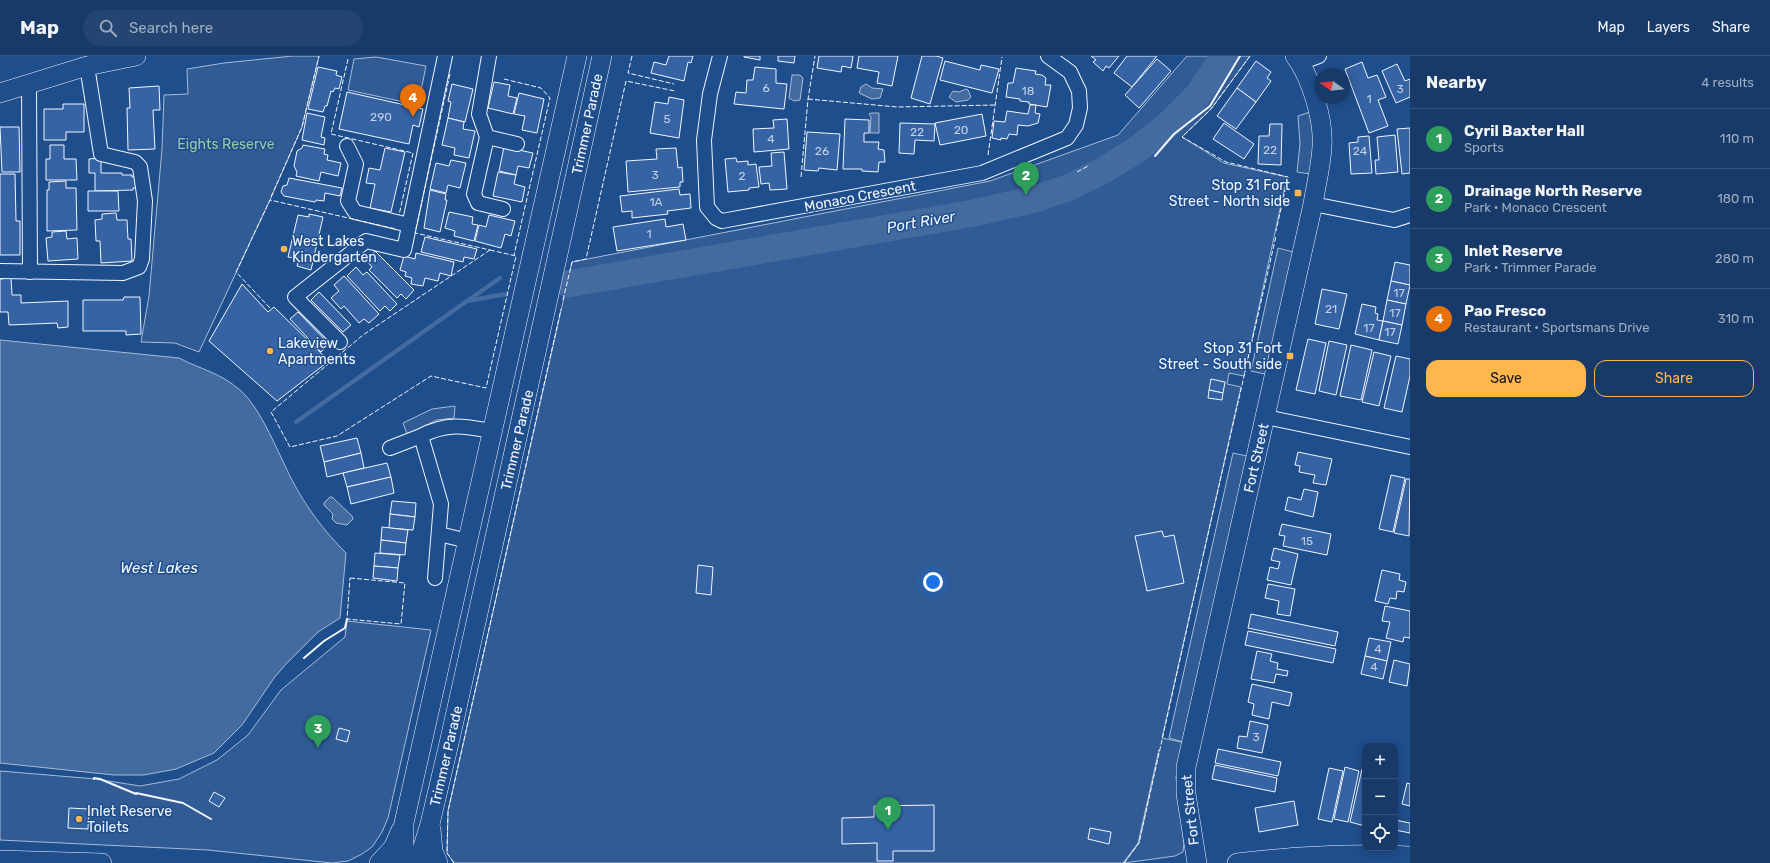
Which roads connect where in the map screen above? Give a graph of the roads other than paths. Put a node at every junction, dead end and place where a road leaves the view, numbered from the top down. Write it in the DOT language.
graph roads {
  1 [pos="136,56"];
  2 [pos="445,56"];
  3 [pos="489,56"];
  4 [pos="578,56"];
  5 [pos="602,56"];
  6 [pos="720,56"];
  7 [pos="1048,56"];
  8 [pos="1319,56"];
  9 [pos="1298,59"];
  10 [pos="87,66"];
  11 [pos="29,84"];
  12 [pos="595,88"];
  13 [pos="0,93"];
  14 [pos="487,137"];
  15 [pos="517,144"];
  16 [pos="347,146"];
  17 [pos="1313,204"];
  18 [pos="503,209"];
  19 [pos="1410,215"];
  20 [pos="409,225"];
  21 [pos="0,271"];
  22 [pos="30,272"];
  23 [pos="340,342"];
  24 [pos="1266,417"];
  25 [pos="492,431"];
  26 [pos="421,436"];
  27 [pos="1410,447"];
  28 [pos="390,448"];
  29 [pos="439,534"];
  30 [pos="468,540"];
  31 [pos="435,578"];
  32 [pos="404,823"];
  33 [pos="430,824"];
  34 [pos="1410,856"];
  35 [pos="0,860"];
  36 [pos="102,863"];
  37 [pos="379,863"];
  38 [pos="400,863"];
  39 [pos="418,863"];
  40 [pos="438,863"];
  41 [pos="1197,863"];
  42 [pos="1237,863"];
  1 -- 10 [label="main road"];
  2 -- 20 [label="street"];
  3 -- 14 [label="street"];
  4 -- 12 [label="main road"];
  4 -- 25 [label="main road, Trimmer Parade"];
  5 -- 12 [label="main road, Trimmer Parade"];
  6 -- 7 [label="street, Monaco Crescent"];
  8 -- 9 [label="street"];
  9 -- 17 [label="main road, Fort Street"];
  10 -- 11 [label="main road"];
  10 -- 22 [label="street"];
  11 -- 13 [label="main road"];
  11 -- 22 [label="street"];
  12 -- 33 [label="main road, Trimmer Parade"];
  14 -- 15 [label="street"];
  14 -- 18 [label="street"];
  16 -- 20 [label="street"];
  17 -- 19 [label="street"];
  17 -- 24 [label="main road, Fort Street"];
  20 -- 23 [label="street"];
  21 -- 22 [label="street"];
  24 -- 27 [label="street"];
  24 -- 41 [label="main road, Fort Street"];
  25 -- 26 [label="street, Trimmer Parade"];
  25 -- 30 [label="main road, Trimmer Parade"];
  26 -- 28 [label="street, Trimmer Parade"];
  26 -- 29 [label="street"];
  29 -- 30 [label="street"];
  29 -- 31 [label="street"];
  30 -- 32 [label="main road, Trimmer Parade"];
  32 -- 37 [label="main road, Trimmer Parade"];
  32 -- 38 [label="main road, Trimmer Parade"];
  33 -- 39 [label="main road, Trimmer Parade"];
  33 -- 40 [label="main road, Trimmer Parade"];
  34 -- 42 [label="main road"];
  35 -- 36 [label="main road"];
}
